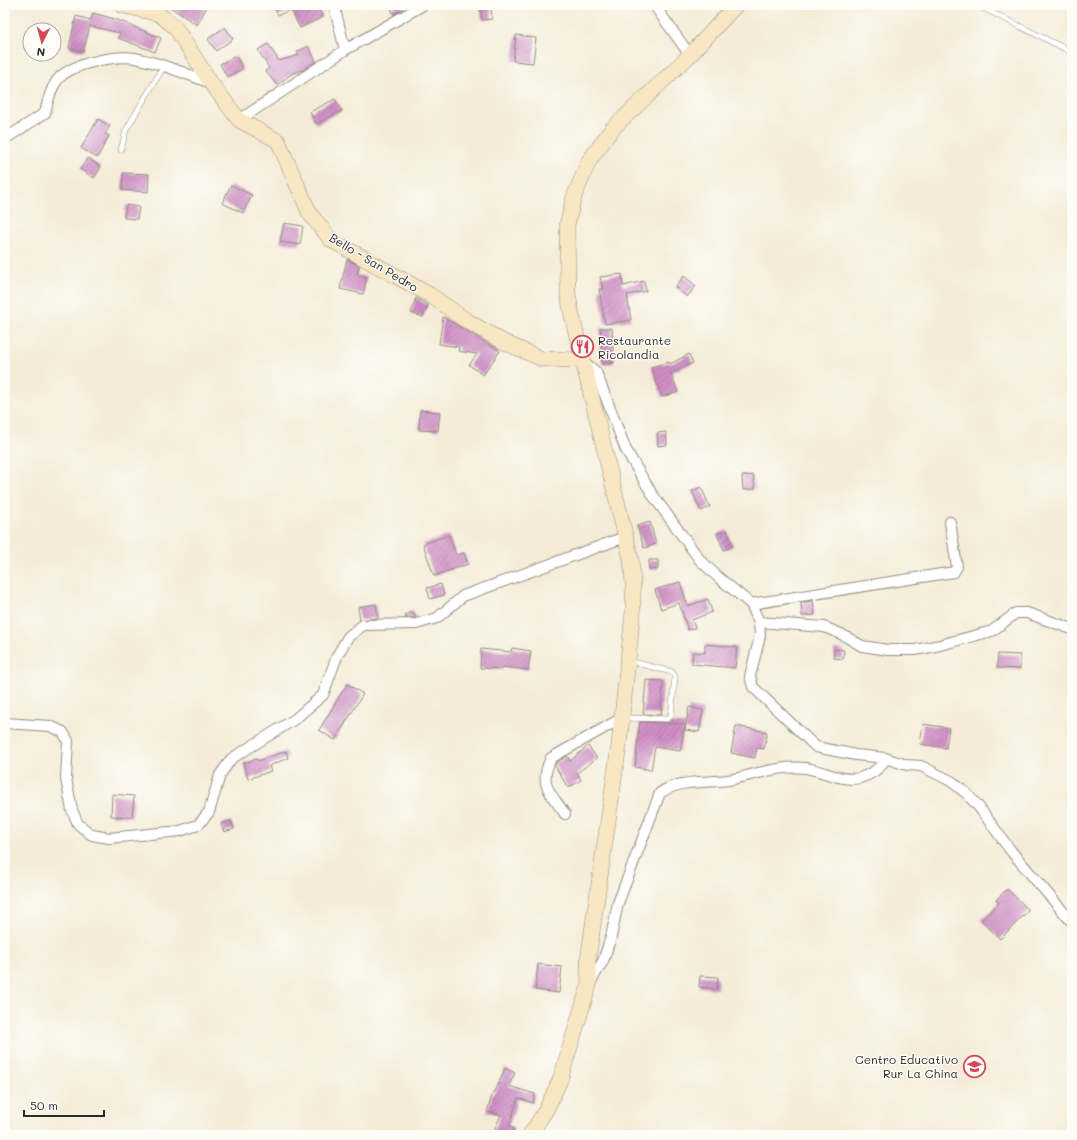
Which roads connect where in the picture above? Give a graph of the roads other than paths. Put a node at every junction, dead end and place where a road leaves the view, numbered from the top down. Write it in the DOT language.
graph roads {
  1 [pos="121,5"];
  2 [pos="334,5"];
  3 [pos="423,5"];
  4 [pos="654,5"];
  5 [pos="736,5"];
  6 [pos="977,5"];
  7 [pos="344,50"];
  8 [pos="1072,52"];
  9 [pos="690,55"];
  10 [pos="164,66"];
  11 [pos="211,83"];
  12 [pos="239,120"];
  13 [pos="5,139"];
  14 [pos="121,150"];
  15 [pos="582,360"];
  16 [pos="950,522"];
  17 [pos="625,537"];
  18 [pos="751,604"];
  19 [pos="759,622"];
  20 [pos="1072,629"];
  21 [pos="628,661"];
  22 [pos="622,718"];
  23 [pos="5,723"];
  24 [pos="885,758"];
  25 [pos="565,814"];
  26 [pos="1072,922"];
  27 [pos="589,985"];
  28 [pos="530,1135"];
  1 -- 11 [label="main road, Bello - San Pedro"];
  2 -- 7 [label="street"];
  3 -- 7 [label="street"];
  4 -- 9 [label="street"];
  5 -- 9 [label="main road"];
  6 -- 8 [label="lane"];
  7 -- 12 [label="street"];
  9 -- 15 [label="main road"];
  10 -- 11 [label="street"];
  10 -- 13 [label="street"];
  10 -- 14 [label="lane"];
  11 -- 12 [label="main road, Bello - San Pedro"];
  12 -- 15 [label="main road, Bello - San Pedro"];
  15 -- 17 [label="main road"];
  15 -- 18 [label="street"];
  16 -- 18 [label="street"];
  17 -- 21 [label="main road"];
  17 -- 23 [label="street"];
  18 -- 19 [label="street"];
  19 -- 20 [label="street"];
  19 -- 24 [label="street"];
  21 -- 22 [label="main road"];
  21 -- 22 [label="lane"];
  22 -- 25 [label="street"];
  22 -- 27 [label="main road"];
  24 -- 26 [label="street"];
  24 -- 27 [label="street"];
  27 -- 28 [label="main road"];
}
